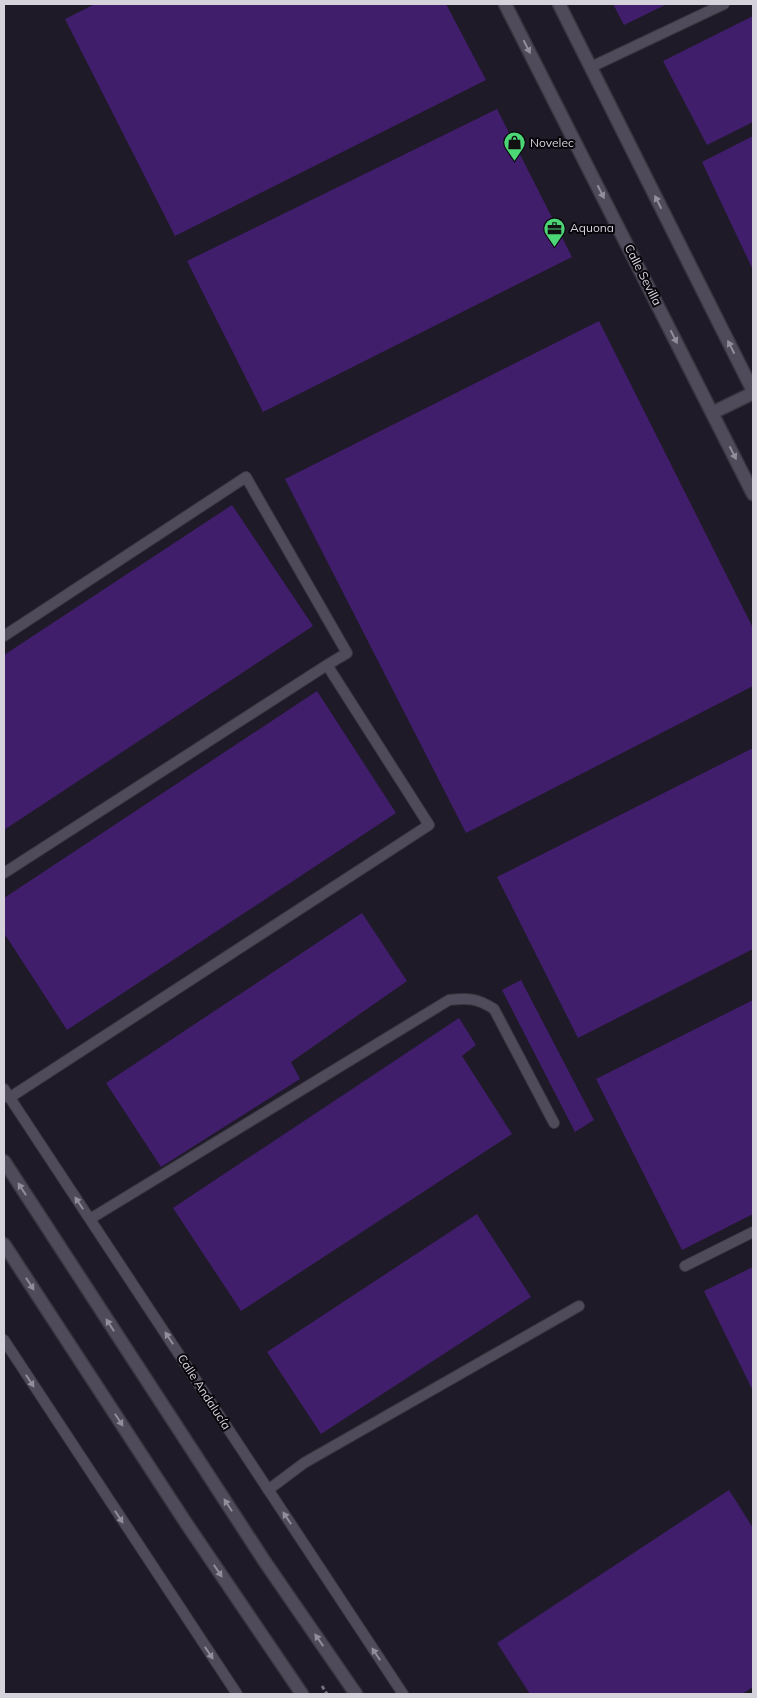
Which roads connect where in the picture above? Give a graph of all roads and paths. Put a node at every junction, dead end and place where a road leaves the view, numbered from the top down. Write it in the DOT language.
graph roads {
  1 [pos="505,4"];
  2 [pos="559,4"];
  3 [pos="724,4"];
  4 [pos="591,67"];
  5 [pos="753,392"];
  6 [pos="712,413"];
  7 [pos="753,494"];
  8 [pos="4,636"];
  9 [pos="327,665"];
  10 [pos="4,873"];
  11 [pos="7,1094"];
  12 [pos="554,1123"];
  13 [pos="4,1161"];
  14 [pos="90,1219"];
  15 [pos="753,1232"];
  16 [pos="4,1244"];
  17 [pos="685,1266"];
  18 [pos="579,1306"];
  19 [pos="4,1340"];
  20 [pos="268,1490"];
  21 [pos="237,1694"];
  22 [pos="302,1694"];
  23 [pos="356,1694"];
  24 [pos="403,1694"];
  1 -- 6 [label="main road, Calle Sevilla, one-way"];
  2 -- 4 [label="main road"];
  3 -- 4 [label="lane"];
  5 -- 4 [label="main road, one-way"];
  5 -- 6 [label="main road"];
  6 -- 7 [label="main road, Calle Sevilla, one-way"];
  8 -- 9 [label="lane"];
  9 -- 10 [label="lane"];
  9 -- 11 [label="lane"];
  14 -- 11 [label="lane, Calle Andalucía, one-way"];
  12 -- 14 [label="lane"];
  23 -- 13 [label="main road, one-way"];
  20 -- 14 [label="lane, Calle Andalucía, one-way"];
  15 -- 17 [label="lane"];
  16 -- 22 [label="main road, one-way"];
  18 -- 20 [label="lane"];
  19 -- 21 [label="lane, one-way"];
  24 -- 20 [label="lane, Calle Andalucía, one-way"];
}
